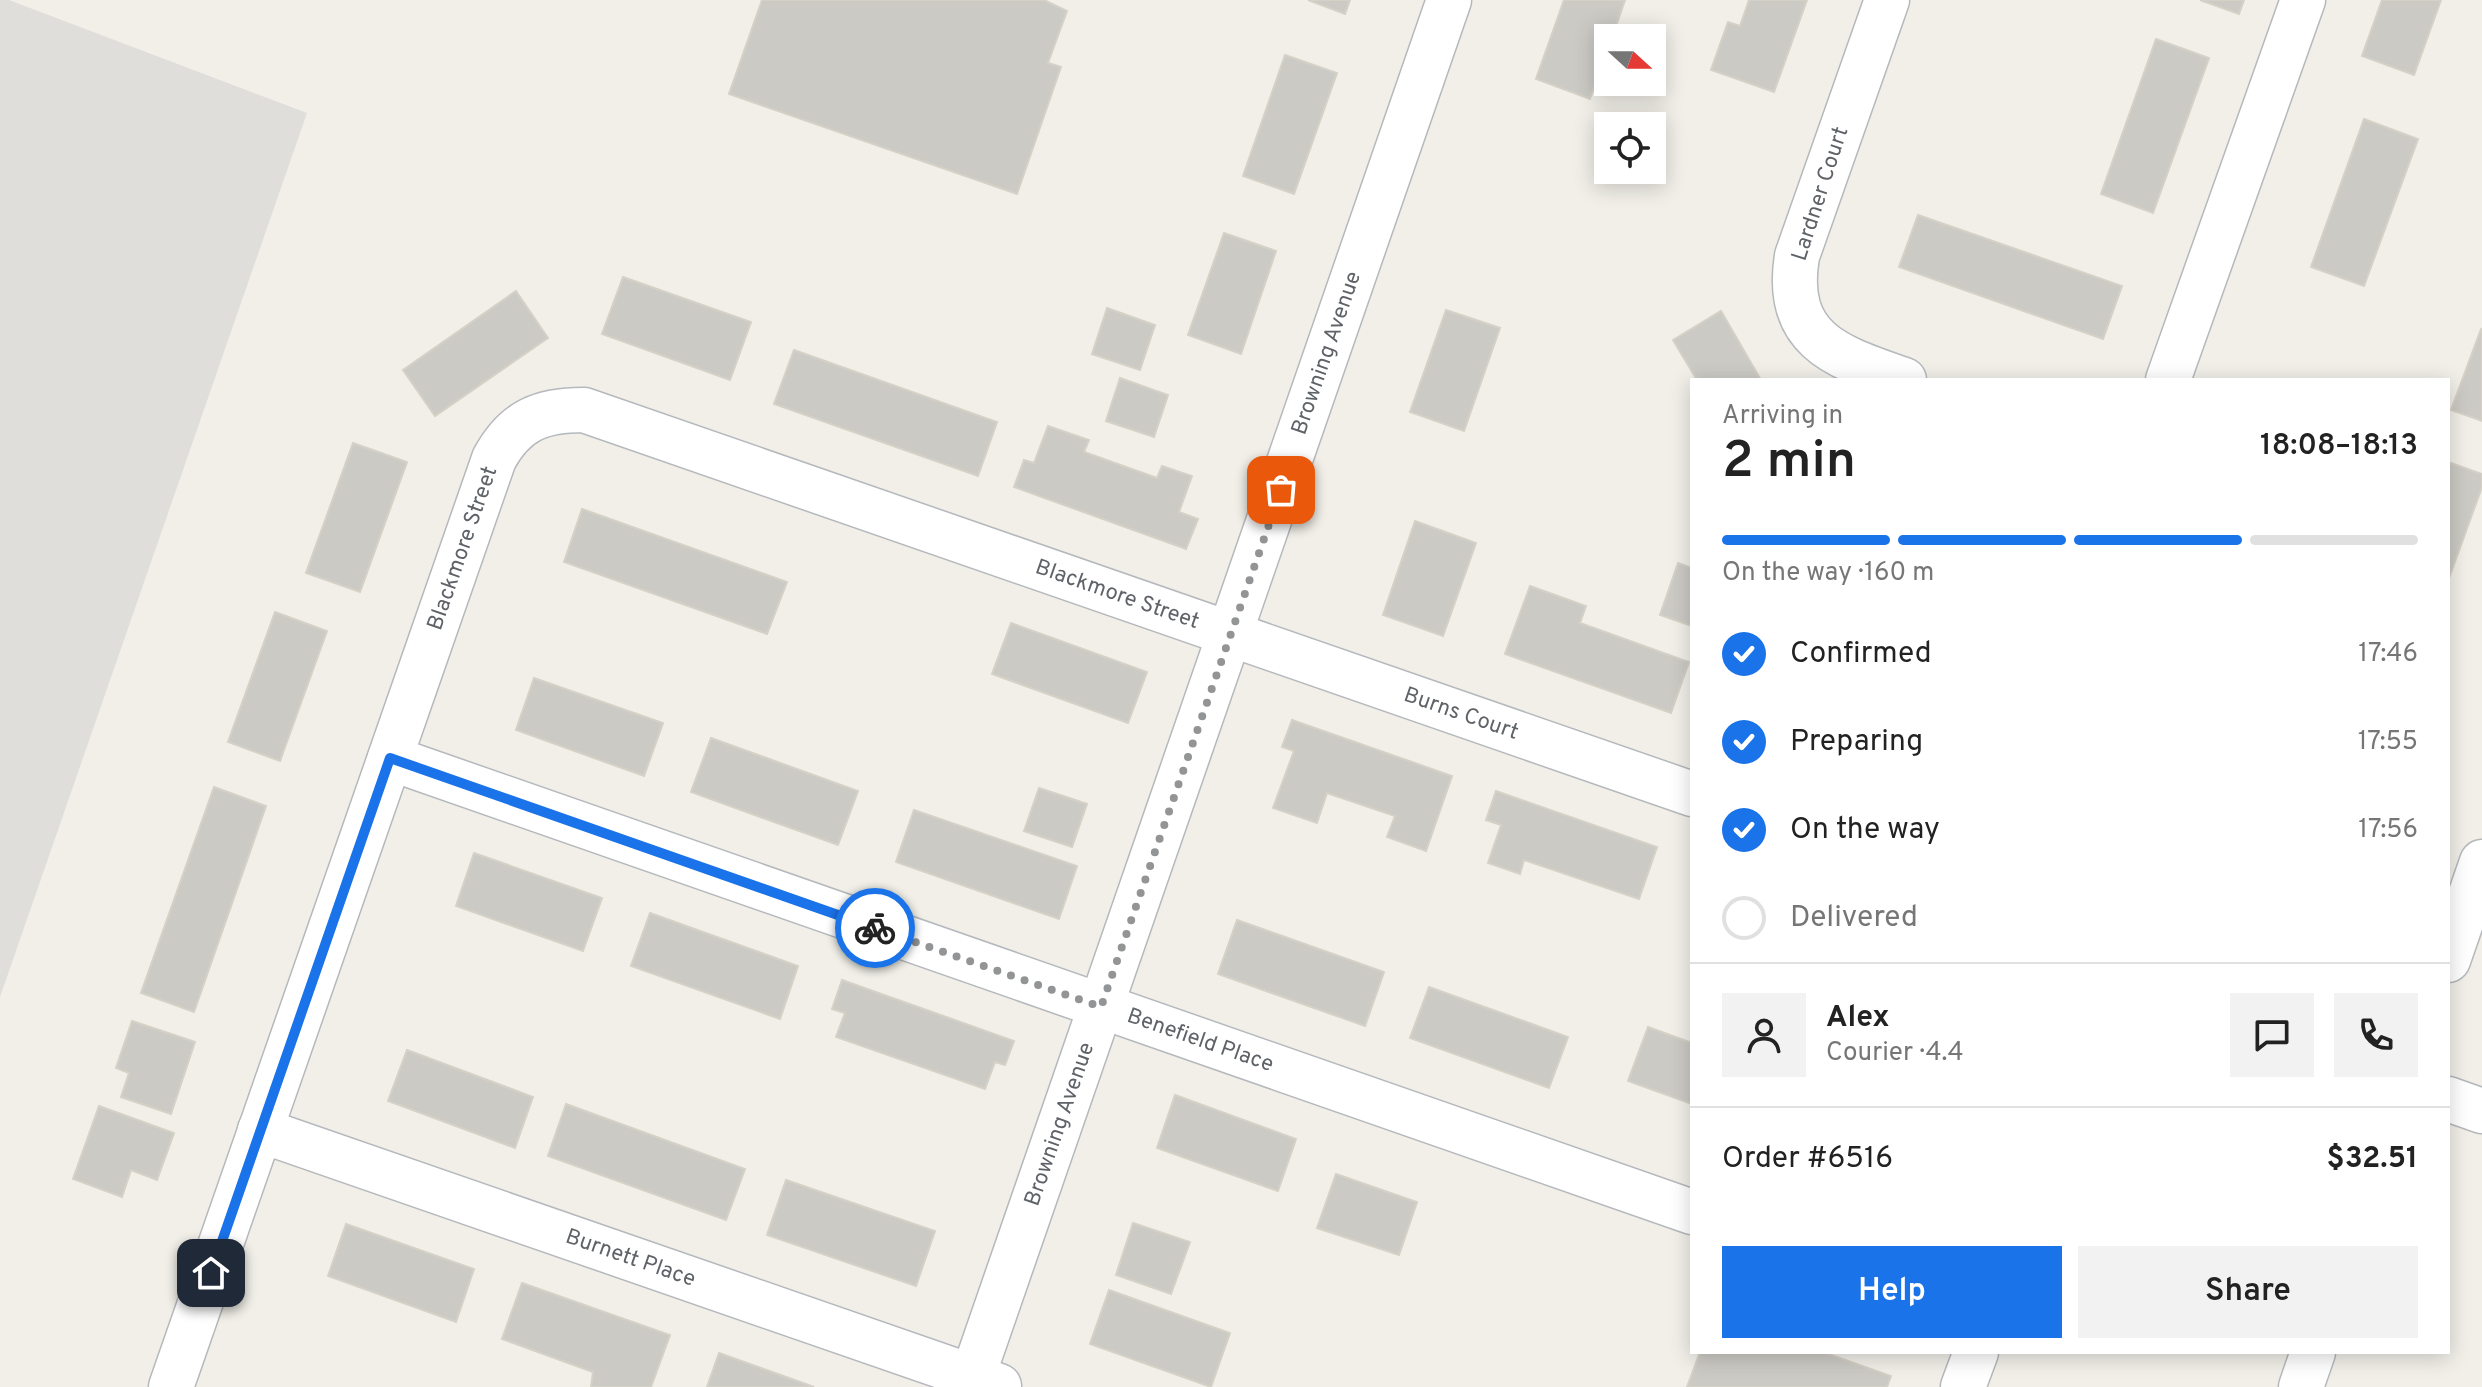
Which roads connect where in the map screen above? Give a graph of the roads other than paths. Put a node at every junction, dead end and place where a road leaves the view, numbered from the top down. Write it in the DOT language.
graph roads {
  1 [pos="1449,0"];
  2 [pos="1887,0"];
  3 [pos="2303,0"];
  4 [pos="1898,378"];
  5 [pos="2169,378"];
  6 [pos="1231,634"];
  7 [pos="390,758"];
  8 [pos="1690,793"];
  9 [pos="2482,862"];
  10 [pos="2450,954"];
  11 [pos="1101,1007"];
  12 [pos="2450,1100"];
  13 [pos="2482,1111"];
  14 [pos="260,1130"];
  15 [pos="1690,1211"];
  16 [pos="1975,1354"];
  17 [pos="2312,1354"];
  18 [pos="981,1384"];
  19 [pos="171,1387"];
  20 [pos="1963,1387"];
  21 [pos="2301,1387"];
  1 -- 6 [label="street, Browning Avenue"];
  2 -- 4 [label="street, Lardner Court"];
  3 -- 5 [label="street"];
  6 -- 7 [label="street, Blackmore Street"];
  6 -- 8 [label="street, Burns Court"];
  6 -- 11 [label="street, Browning Avenue"];
  7 -- 11 [label="street, Benefield Place"];
  7 -- 14 [label="street, Blackmore Street"];
  9 -- 10 [label="street"];
  11 -- 15 [label="street, Benefield Place"];
  11 -- 18 [label="street, Browning Avenue"];
  12 -- 13 [label="street"];
  14 -- 18 [label="street, Burnett Place"];
  14 -- 19 [label="street, Blackmore Street"];
  16 -- 20 [label="street"];
  17 -- 21 [label="street"];
}
